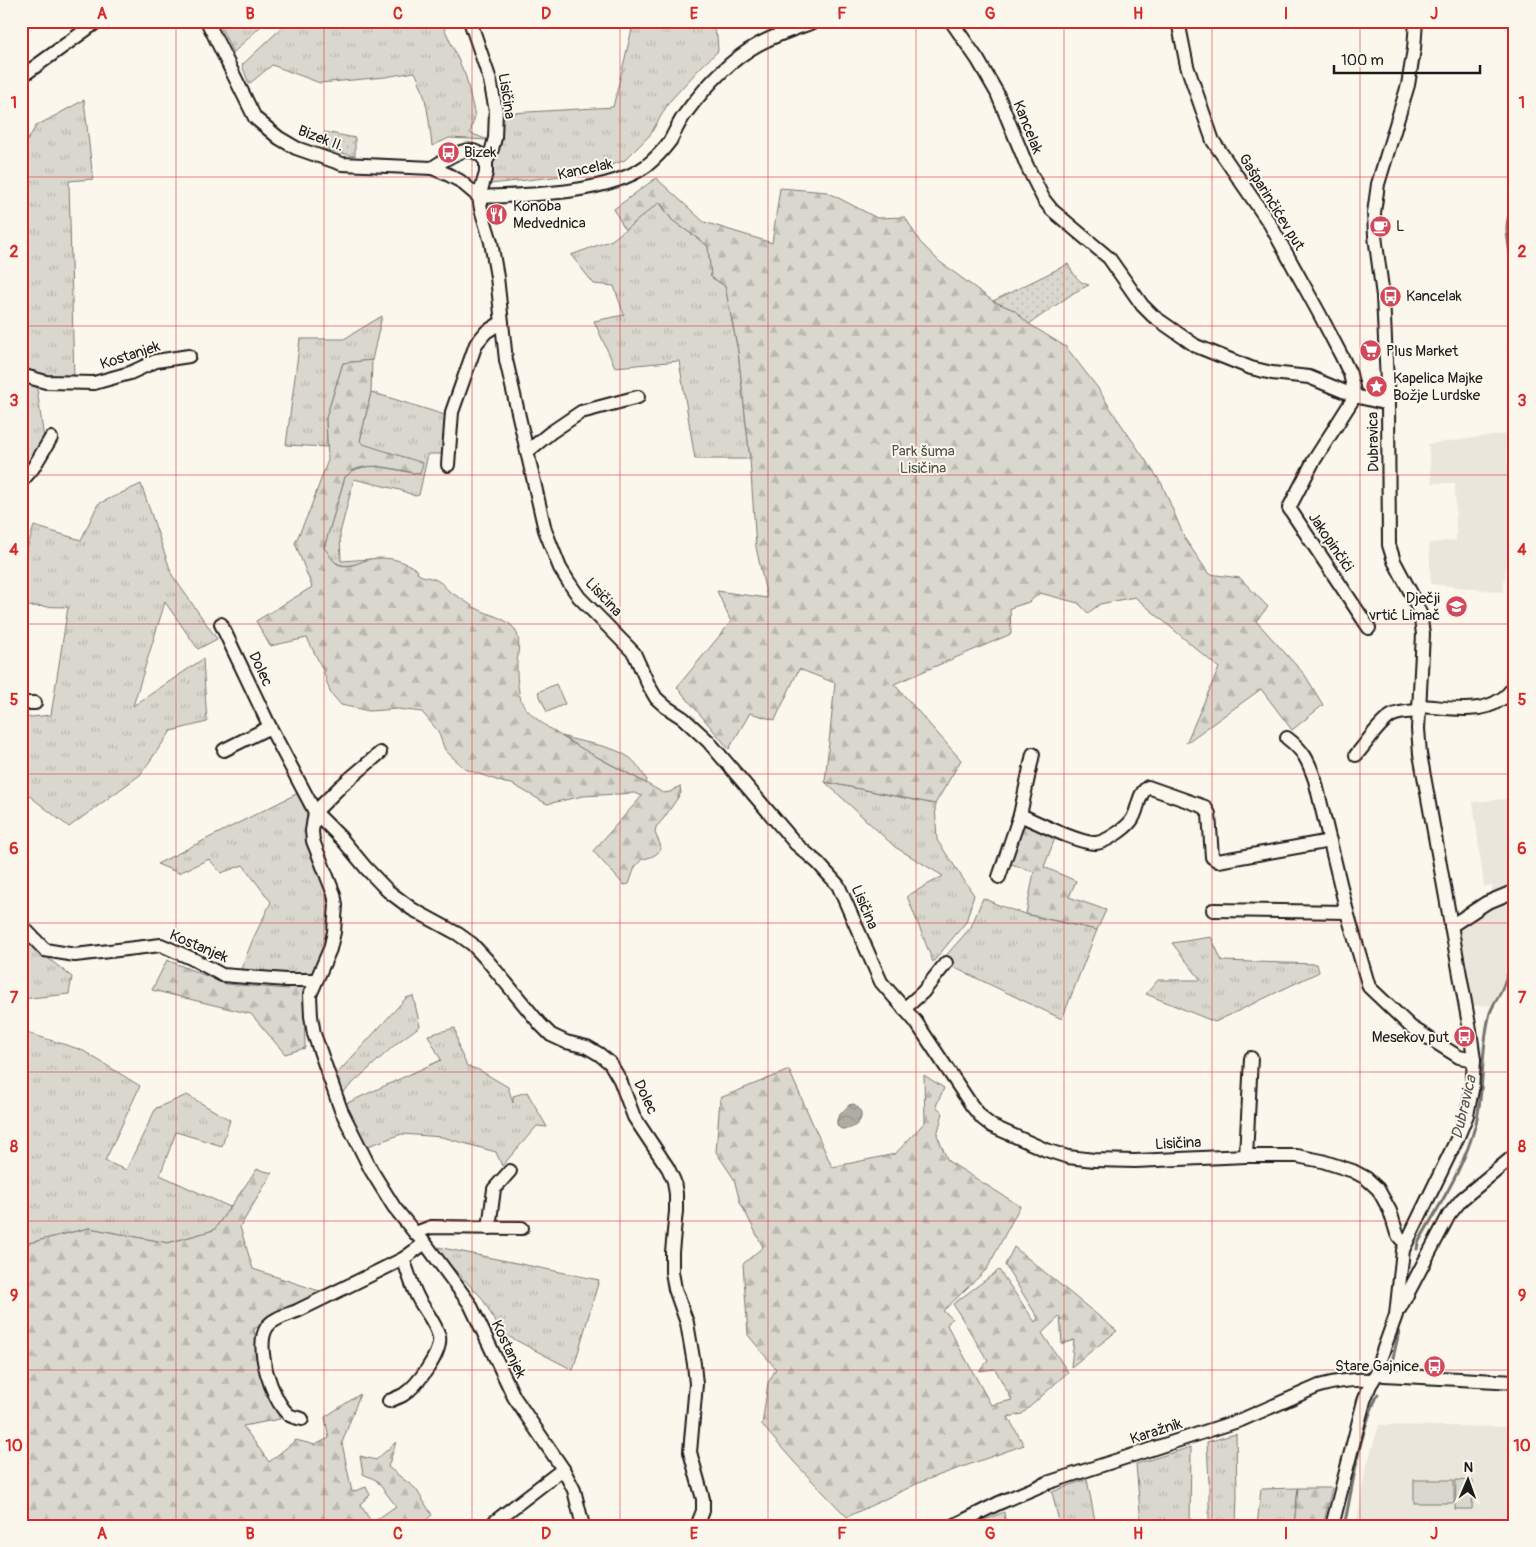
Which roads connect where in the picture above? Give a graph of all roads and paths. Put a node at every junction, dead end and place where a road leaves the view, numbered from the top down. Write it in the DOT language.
graph roads {
  1 [pos="98,21"];
  2 [pos="208,21"];
  3 [pos="470,21"];
  4 [pos="816,21"];
  5 [pos="951,21"];
  6 [pos="1178,21"];
  7 [pos="1416,21"];
  8 [pos="21,77"];
  9 [pos="486,162"];
  10 [pos="432,168"];
  11 [pos="479,197"];
  12 [pos="502,322"];
  13 [pos="189,356"];
  14 [pos="21,374"];
  15 [pos="1355,396"];
  16 [pos="638,397"];
  17 [pos="1388,404"];
  18 [pos="51,438"];
  19 [pos="528,451"];
  20 [pos="448,465"];
  21 [pos="21,482"];
  22 [pos="222,624"];
  23 [pos="1369,628"];
  24 [pos="1515,686"];
  25 [pos="21,702"];
  26 [pos="34,703"];
  27 [pos="1419,708"];
  28 [pos="270,727"];
  29 [pos="1287,738"];
  30 [pos="224,750"];
  31 [pos="380,753"];
  32 [pos="1033,754"];
  33 [pos="1356,755"];
  34 [pos="315,812"];
  35 [pos="1020,815"];
  36 [pos="1330,841"];
  37 [pos="999,877"];
  38 [pos="1515,891"];
  39 [pos="1213,910"];
  40 [pos="1347,912"];
  41 [pos="21,925"];
  42 [pos="1451,926"];
  43 [pos="946,963"];
  44 [pos="316,980"];
  45 [pos="904,1009"];
  46 [pos="1251,1058"];
  47 [pos="1474,1060"];
  48 [pos="1515,1155"];
  49 [pos="1246,1156"];
  50 [pos="510,1171"];
  51 [pos="489,1228"];
  52 [pos="522,1228"];
  53 [pos="415,1233"];
  54 [pos="1406,1242"];
  55 [pos="425,1243"];
  56 [pos="1401,1258"];
  57 [pos="404,1259"];
  58 [pos="1420,1269"];
  59 [pos="1396,1315"];
  60 [pos="1375,1376"];
  61 [pos="1515,1382"];
  62 [pos="389,1401"];
  63 [pos="302,1419"];
  64 [pos="563,1468"];
  65 [pos="489,1526"];
  66 [pos="583,1526"];
  67 [pos="698,1526"];
  68 [pos="953,1526"];
  69 [pos="1332,1526"];
  1 -- 8 [label="street"];
  2 -- 10 [label="street, Bizek II."];
  3 -- 9 [label="street, Lisičina"];
  4 -- 11 [label="street, Kancelak"];
  5 -- 15 [label="street, Kancelak"];
  6 -- 15 [label="street, Gašparinčićev put"];
  7 -- 17 [label="street, Dubravica"];
  9 -- 10 [label="street"];
  9 -- 11 [label="street, Lisičina"];
  10 -- 11 [label="street, Bizek II."];
  11 -- 12 [label="street, Lisičina"];
  12 -- 19 [label="street, Lisičina"];
  12 -- 20 [label="street"];
  13 -- 14 [label="street, Kostanjek"];
  15 -- 17 [label="street, Kancelak"];
  15 -- 23 [label="street, Jakopinčići"];
  16 -- 19 [label="street"];
  17 -- 27 [label="street, Dubravica"];
  18 -- 21 [label="street"];
  19 -- 45 [label="street, Lisičina"];
  22 -- 28 [label="street, Dolec"];
  24 -- 27 [label="street"];
  25 -- 26 [label="street"];
  27 -- 33 [label="street"];
  27 -- 42 [label="street, Dubravica"];
  28 -- 30 [label="street"];
  28 -- 34 [label="street, Dolec"];
  29 -- 36 [label="street"];
  31 -- 34 [label="street"];
  32 -- 35 [label="street"];
  34 -- 44 [label="street, Kostanjek"];
  34 -- 67 [label="street, Dolec"];
  35 -- 36 [label="street"];
  35 -- 37 [label="street"];
  36 -- 40 [label="street"];
  38 -- 42 [label="street"];
  39 -- 40 [label="street"];
  40 -- 47 [label="street"];
  41 -- 44 [label="street, Kostanjek"];
  42 -- 47 [label="street, Dubravica"];
  43 -- 45 [label="street"];
  44 -- 53 [label="street, Kostanjek"];
  45 -- 49 [label="street, Lisičina"];
  46 -- 49 [label="street"];
  47 -- 54 [label="street, Dubravica"];
  48 -- 58 [label="street"];
  49 -- 54 [label="street, Lisičina"];
  50 -- 51 [label="street"];
  51 -- 52 [label="street"];
  51 -- 53 [label="street"];
  53 -- 55 [label="street, Kostanjek"];
  54 -- 56 [label="street, Dubravica"];
  55 -- 57 [label="street"];
  55 -- 64 [label="street, Kostanjek"];
  56 -- 58 [label="street"];
  56 -- 59 [label="street, Dubravica"];
  57 -- 62 [label="street"];
  57 -- 63 [label="street"];
  58 -- 59 [label="street"];
  59 -- 60 [label="street, Dubravica"];
  60 -- 61 [label="street, Karažnik"];
  60 -- 68 [label="street, Karažnik"];
  60 -- 69 [label="street, Dubravica"];
  64 -- 65 [label="street"];
  64 -- 66 [label="street, Kostanjek"];
}
